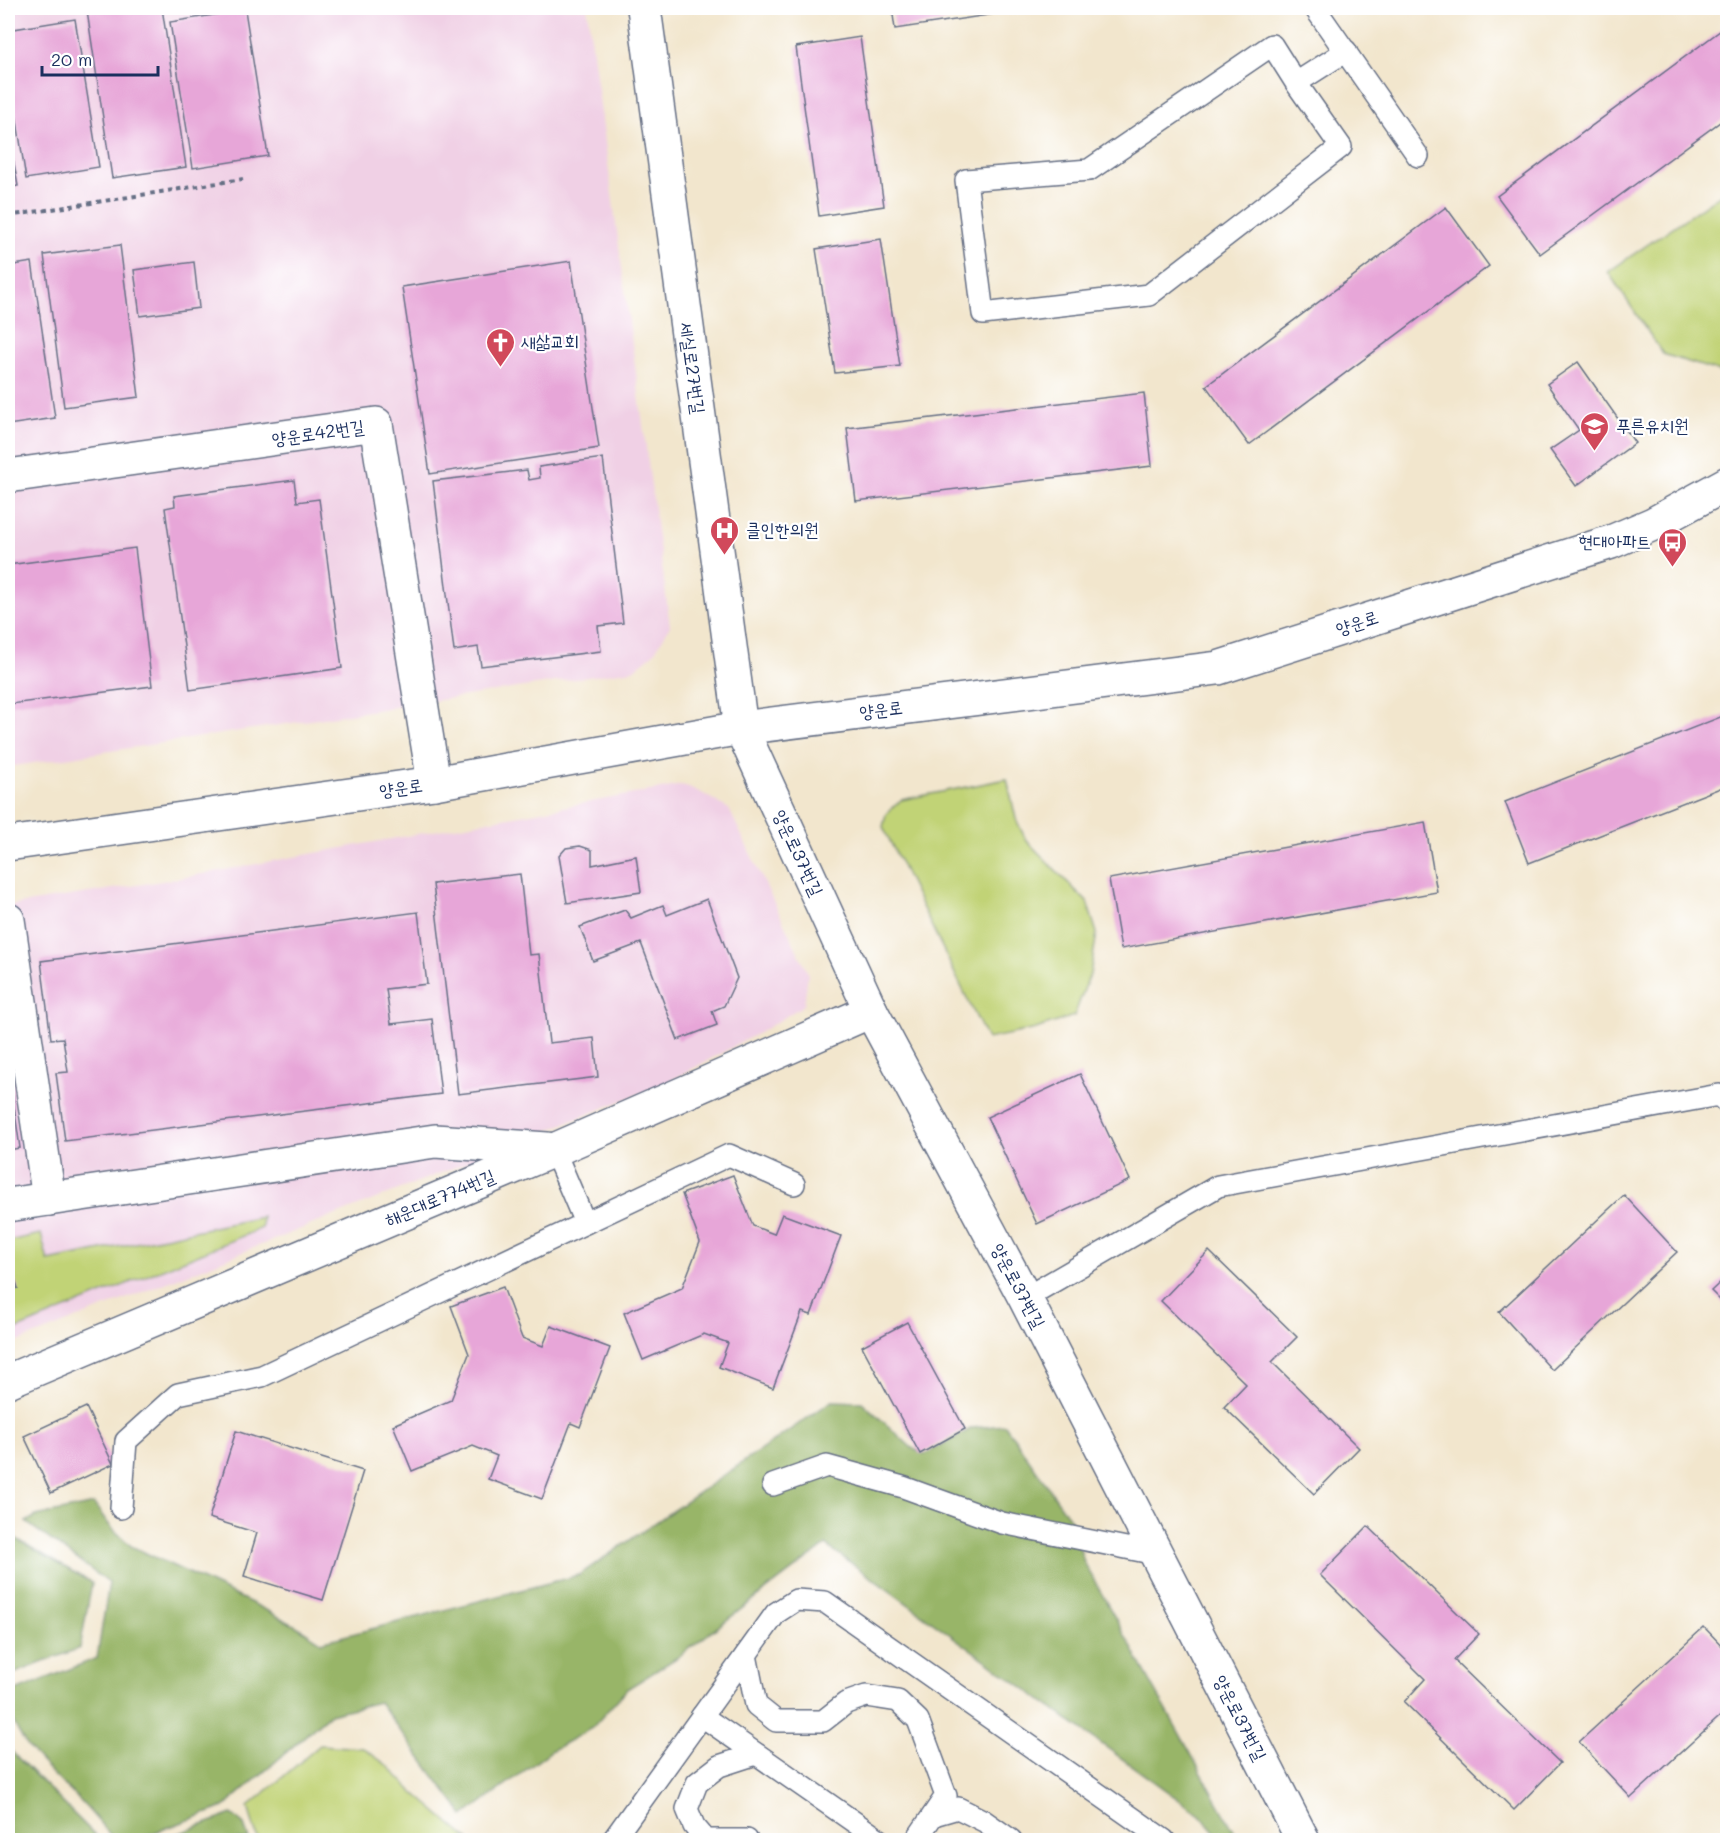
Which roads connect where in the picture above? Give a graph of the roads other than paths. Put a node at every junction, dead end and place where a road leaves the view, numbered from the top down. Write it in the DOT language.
graph roads {
  1 [pos="644,8"];
  2 [pos="1315,8"];
  3 [pos="1346,51"];
  4 [pos="1296,82"];
  5 [pos="1418,156"];
  6 [pos="8,476"];
  7 [pos="1728,483"];
  8 [pos="741,728"];
  9 [pos="434,783"];
  10 [pos="8,844"];
  11 [pos="8,920"];
  12 [pos="871,1011"];
  13 [pos="1728,1104"];
  14 [pos="554,1150"];
  15 [pos="794,1184"];
  16 [pos="49,1199"];
  17 [pos="8,1205"];
  18 [pos="585,1223"];
  19 [pos="1024,1298"];
  20 [pos="8,1381"];
  21 [pos="773,1485"];
  22 [pos="121,1508"];
  23 [pos="1156,1554"];
  24 [pos="746,1655"];
  25 [pos="702,1716"];
  26 [pos="756,1754"];
  27 [pos="934,1815"];
  28 [pos="613,1840"];
  29 [pos="747,1840"];
  30 [pos="880,1840"];
  31 [pos="916,1840"];
  32 [pos="1011,1840"];
  33 [pos="1164,1840"];
  34 [pos="1303,1840"];
  1 -- 8 [label="street, 세실로27번길"];
  2 -- 3 [label="lane"];
  3 -- 4 [label="lane"];
  3 -- 5 [label="lane"];
  4 -- 4 [label="lane"];
  6 -- 9 [label="street, 양운로42번길"];
  7 -- 8 [label="street, 양운로"];
  8 -- 9 [label="street, 양운로"];
  8 -- 12 [label="street, 양운로37번길"];
  9 -- 10 [label="street, 양운로"];
  11 -- 16 [label="street"];
  12 -- 14 [label="street, 해운대로774번길"];
  12 -- 19 [label="street, 양운로37번길"];
  13 -- 19 [label="lane"];
  14 -- 16 [label="street"];
  14 -- 18 [label="lane"];
  14 -- 20 [label="street, 해운대로774번길"];
  15 -- 18 [label="lane"];
  16 -- 17 [label="street"];
  18 -- 22 [label="lane"];
  19 -- 23 [label="street, 양운로37번길"];
  21 -- 23 [label="lane"];
  23 -- 34 [label="street, 양운로37번길"];
  24 -- 25 [label="lane"];
  24 -- 27 [label="lane"];
  24 -- 33 [label="lane"];
  25 -- 26 [label="lane"];
  25 -- 28 [label="lane"];
  26 -- 29 [label="lane"];
  26 -- 30 [label="lane"];
  27 -- 31 [label="lane"];
  27 -- 32 [label="lane"];
}
